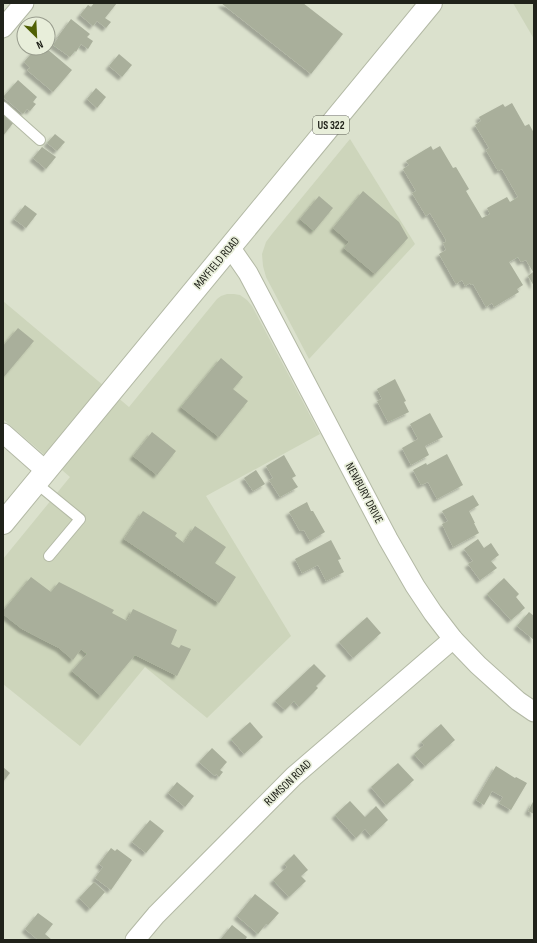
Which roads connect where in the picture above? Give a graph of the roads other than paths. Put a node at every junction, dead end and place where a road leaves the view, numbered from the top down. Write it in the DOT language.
graph roads {
  1 [pos="24,3"];
  2 [pos="431,3"];
  3 [pos="3,28"];
  4 [pos="3,107"];
  5 [pos="40,140"];
  6 [pos="230,247"];
  7 [pos="3,433"];
  8 [pos="41,477"];
  9 [pos="3,522"];
  10 [pos="49,556"];
  11 [pos="453,639"];
  12 [pos="534,712"];
  13 [pos="135,940"];
  1 -- 3 [label="street"];
  2 -- 6 [label="main road, MAYFIELD ROAD / US 322"];
  4 -- 5 [label="lane"];
  6 -- 8 [label="main road, MAYFIELD ROAD / US 322"];
  6 -- 11 [label="street, NEWBURY DRIVE"];
  7 -- 8 [label="street"];
  8 -- 9 [label="main road, MAYFIELD ROAD / US 322"];
  8 -- 10 [label="lane"];
  11 -- 12 [label="street, NEWBURY DRIVE"];
  11 -- 13 [label="street, RUMSON ROAD"];
}
